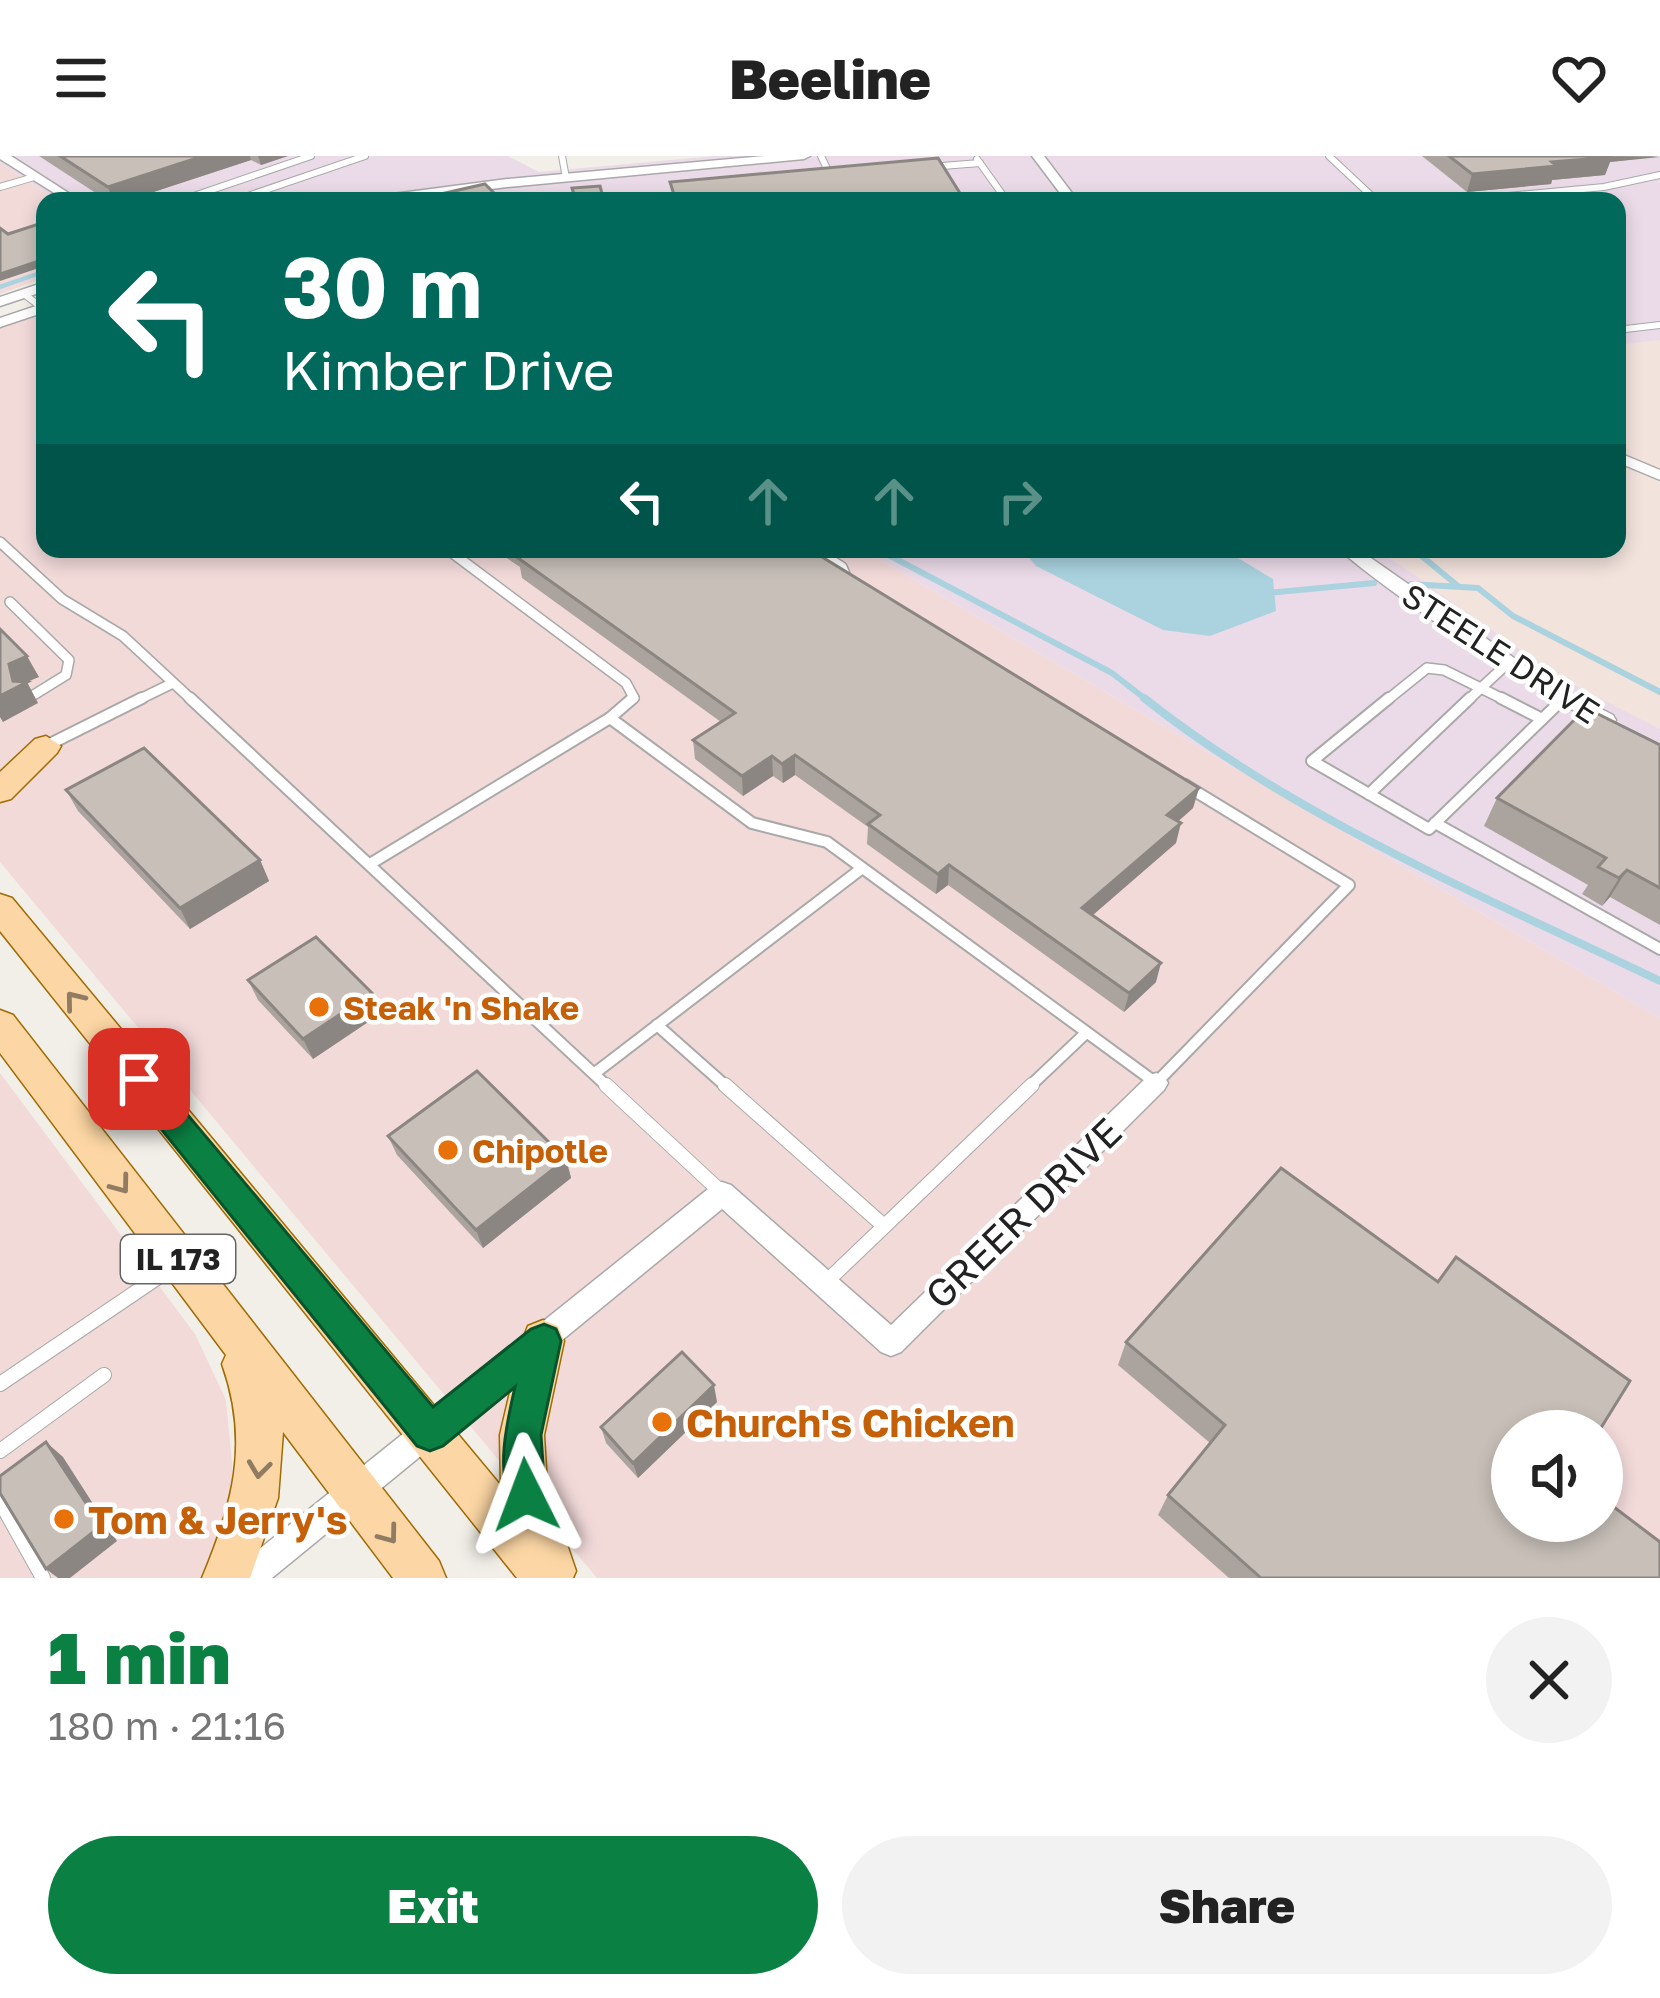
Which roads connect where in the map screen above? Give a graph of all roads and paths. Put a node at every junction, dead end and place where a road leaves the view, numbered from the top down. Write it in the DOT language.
graph roads {
  1 [pos="3,156"];
  2 [pos="310,156"];
  3 [pos="364,156"];
  4 [pos="562,156"];
  5 [pos="804,156"];
  6 [pos="820,156"];
  7 [pos="1038,156"];
  8 [pos="1329,156"];
  9 [pos="977,159"];
  10 [pos="916,168"];
  11 [pos="851,173"];
  12 [pos="830,175"];
  13 [pos="1660,175"];
  14 [pos="34,177"];
  15 [pos="807,177"];
  16 [pos="566,178"];
  17 [pos="0,188"];
  18 [pos="60,192"];
  19 [pos="205,192"];
  20 [pos="258,192"];
  21 [pos="447,192"];
  22 [pos="1000,192"];
  23 [pos="1065,192"];
  24 [pos="1367,192"];
  25 [pos="1551,192"];
  26 [pos="36,289"];
  27 [pos="24,294"];
  28 [pos="0,302"];
  29 [pos="36,302"];
  30 [pos="36,311"];
  31 [pos="0,323"];
  32 [pos="1660,325"];
  33 [pos="1626,329"];
  34 [pos="1626,461"];
  35 [pos="1660,475"];
  36 [pos="0,542"];
  37 [pos="459,558"];
  38 [pos="828,558"];
  39 [pos="1360,558"];
  40 [pos="857,586"];
  41 [pos="10,602"];
  42 [pos="1508,663"];
  43 [pos="173,683"];
  44 [pos="1481,689"];
  45 [pos="32,696"];
  46 [pos="1564,698"];
  47 [pos="610,718"];
  48 [pos="1541,719"];
  49 [pos="1622,728"];
  50 [pos="46,746"];
  51 [pos="0,764"];
  52 [pos="1165,772"];
  53 [pos="0,790"];
  54 [pos="1369,794"];
  55 [pos="1435,823"];
  56 [pos="370,864"];
  57 [pos="861,869"];
  58 [pos="0,907"];
  59 [pos="1660,949"];
  60 [pos="0,1025"];
  61 [pos="657,1025"];
  62 [pos="1086,1033"];
  63 [pos="595,1073"];
  64 [pos="1156,1084"];
  65 [pos="722,1193"];
  66 [pos="884,1226"];
  67 [pos="181,1262"];
  68 [pos="824,1284"];
  69 [pos="224,1318"];
  70 [pos="544,1341"];
  71 [pos="104,1375"];
  72 [pos="0,1384"];
  73 [pos="430,1432"];
  74 [pos="0,1451"];
  75 [pos="356,1492"];
  76 [pos="0,1501"];
  77 [pos="43,1578"];
  78 [pos="226,1578"];
  79 [pos="248,1578"];
  80 [pos="422,1578"];
  81 [pos="550,1578"];
  1 -- 14 [label="street"];
  2 -- 19 [label="lane"];
  3 -- 20 [label="lane"];
  4 -- 16 [label="lane"];
  5 -- 16 [label="street"];
  6 -- 12 [label="lane"];
  7 -- 23 [label="street"];
  8 -- 24 [label="lane"];
  9 -- 10 [label="lane"];
  9 -- 22 [label="lane"];
  11 -- 12 [label="lane"];
  12 -- 15 [label="lane"];
  13 -- 25 [label="lane"];
  14 -- 17 [label="lane"];
  14 -- 18 [label="street"];
  16 -- 21 [label="street"];
  26 -- 27 [label="street"];
  27 -- 28 [label="street"];
  27 -- 29 [label="lane"];
  30 -- 31 [label="street"];
  32 -- 33 [label="lane"];
  34 -- 35 [label="lane"];
  36 -- 43 [label="lane"];
  37 -- 47 [label="lane"];
  38 -- 40 [label="lane"];
  39 -- 42 [label="street, STEELE DRIVE"];
  41 -- 45 [label="lane"];
  42 -- 44 [label="lane"];
  42 -- 46 [label="street, STEELE DRIVE"];
  43 -- 50 [label="lane"];
  43 -- 56 [label="lane"];
  44 -- 48 [label="lane"];
  44 -- 54 [label="lane"];
  44 -- 54 [label="lane"];
  46 -- 48 [label="lane"];
  46 -- 49 [label="street, STEELE DRIVE"];
  47 -- 56 [label="lane"];
  47 -- 57 [label="lane"];
  48 -- 55 [label="lane"];
  50 -- 51 [label="main road"];
  50 -- 53 [label="main road"];
  52 -- 64 [label="lane"];
  54 -- 55 [label="lane"];
  55 -- 59 [label="lane"];
  56 -- 63 [label="lane"];
  57 -- 61 [label="lane"];
  57 -- 62 [label="lane"];
  73 -- 58 [label="main road, IL 173, one-way"];
  60 -- 67 [label="main road, IL 173, one-way"];
  61 -- 63 [label="lane"];
  61 -- 66 [label="lane"];
  62 -- 64 [label="lane"];
  62 -- 66 [label="lane"];
  63 -- 65 [label="lane"];
  64 -- 68 [label="street, GREER DRIVE"];
  65 -- 68 [label="street"];
  65 -- 70 [label="street"];
  66 -- 68 [label="lane"];
  67 -- 69 [label="main road, IL 173"];
  67 -- 72 [label="lane"];
  69 -- 75 [label="main road, IL 173"];
  69 -- 78 [label="main road, one-way"];
  70 -- 73 [label="street"];
  70 -- 81 [label="main road"];
  71 -- 74 [label="lane"];
  73 -- 75 [label="street"];
  73 -- 81 [label="main road, IL 173"];
  75 -- 79 [label="street"];
  75 -- 80 [label="main road, IL 173, one-way"];
  76 -- 77 [label="lane"];
}
